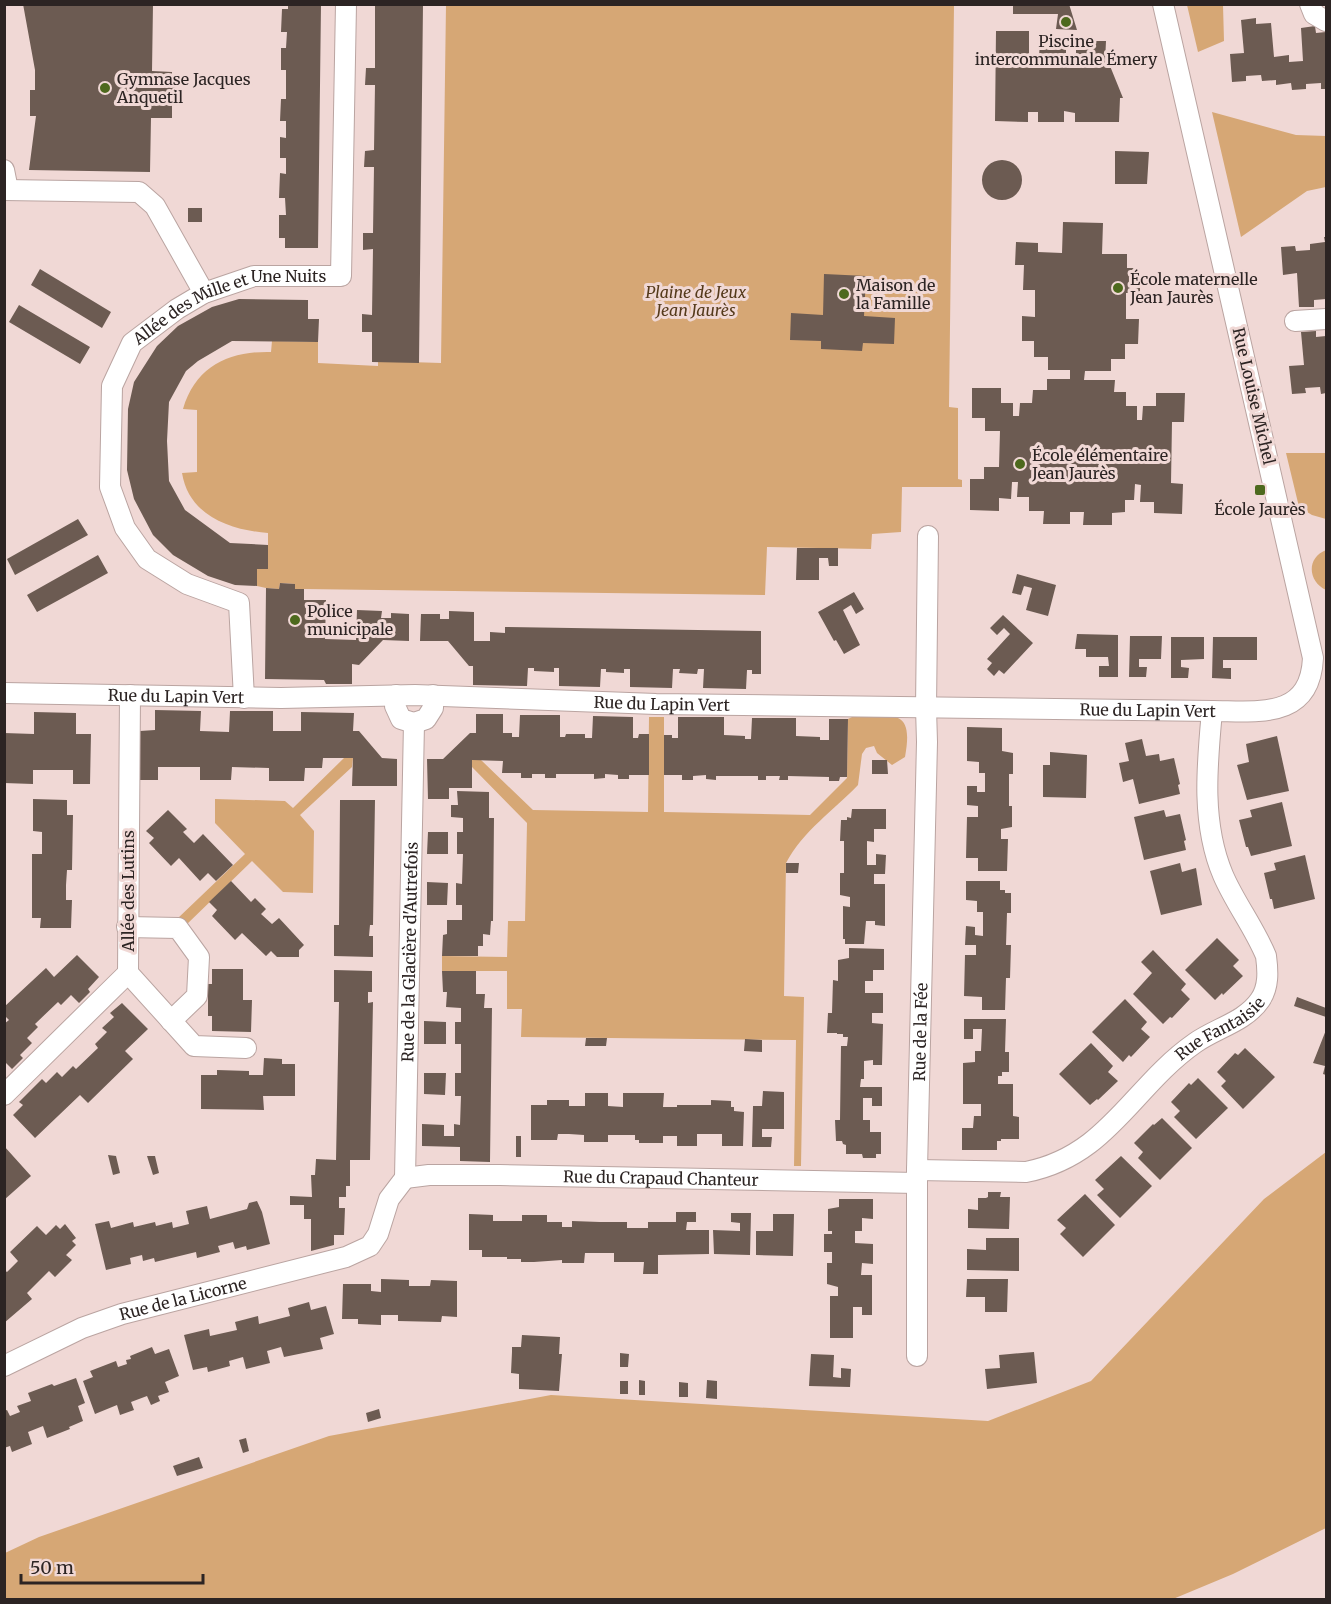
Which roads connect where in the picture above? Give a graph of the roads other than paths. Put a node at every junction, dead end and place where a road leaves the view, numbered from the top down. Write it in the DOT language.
graph roads {
  1 [pos="346,4"];
  2 [pos="1163,4"];
  3 [pos="1310,4"];
  4 [pos="1326,21"];
  5 [pos="4,170"];
  6 [pos="6,190"];
  7 [pos="204,293"];
  8 [pos="1326,319"];
  9 [pos="1294,321"];
  10 [pos="928,536"];
  11 [pos="1310,682"];
  12 [pos="4,693"];
  13 [pos="130,695"];
  14 [pos="396,695"];
  15 [pos="433,695"];
  16 [pos="244,698"];
  17 [pos="926,708"];
  18 [pos="1212,711"];
  19 [pos="414,723"];
  20 [pos="127,927"];
  21 [pos="128,973"];
  22 [pos="171,1021"];
  23 [pos="246,1048"];
  24 [pos="4,1095"];
  25 [pos="917,1176"];
  26 [pos="405,1178"];
  27 [pos="917,1356"];
  28 [pos="4,1366"];
  1 -- 7 [label="street, Allée des Mille et Une Nuits"];
  2 -- 11 [label="street, Rue Louise Michel"];
  3 -- 4 [label="street"];
  5 -- 6 [label="street"];
  6 -- 7 [label="street"];
  7 -- 16 [label="street, Allée des Mille et Une Nuits"];
  8 -- 9 [label="street"];
  10 -- 17 [label="street, Rue de la Fée"];
  11 -- 18 [label="street, Rue du Lapin Vert"];
  12 -- 13 [label="street, Rue du Lapin Vert"];
  13 -- 16 [label="street, Rue du Lapin Vert"];
  13 -- 20 [label="street, Allée des Lutins"];
  14 -- 15 [label="street, Rue du Lapin Vert"];
  14 -- 16 [label="street, Rue du Lapin Vert"];
  14 -- 19 [label="street"];
  15 -- 17 [label="street, Rue du Lapin Vert"];
  15 -- 19 [label="street"];
  17 -- 18 [label="street, Rue du Lapin Vert"];
  17 -- 25 [label="street, Rue de la Fée"];
  18 -- 25 [label="street, Rue Fantaisie"];
  19 -- 26 [label="street, Rue de la Glacière d'Autrefois"];
  20 -- 21 [label="street, Allée des Lutins"];
  20 -- 22 [label="street"];
  21 -- 22 [label="street, Allée des Lutins"];
  21 -- 24 [label="street"];
  22 -- 23 [label="street, Allée des Lutins"];
  25 -- 26 [label="street, Rue du Crapaud Chanteur"];
  25 -- 27 [label="street, Rue de la Fée"];
  26 -- 28 [label="street, Rue de la Licorne"];
}
